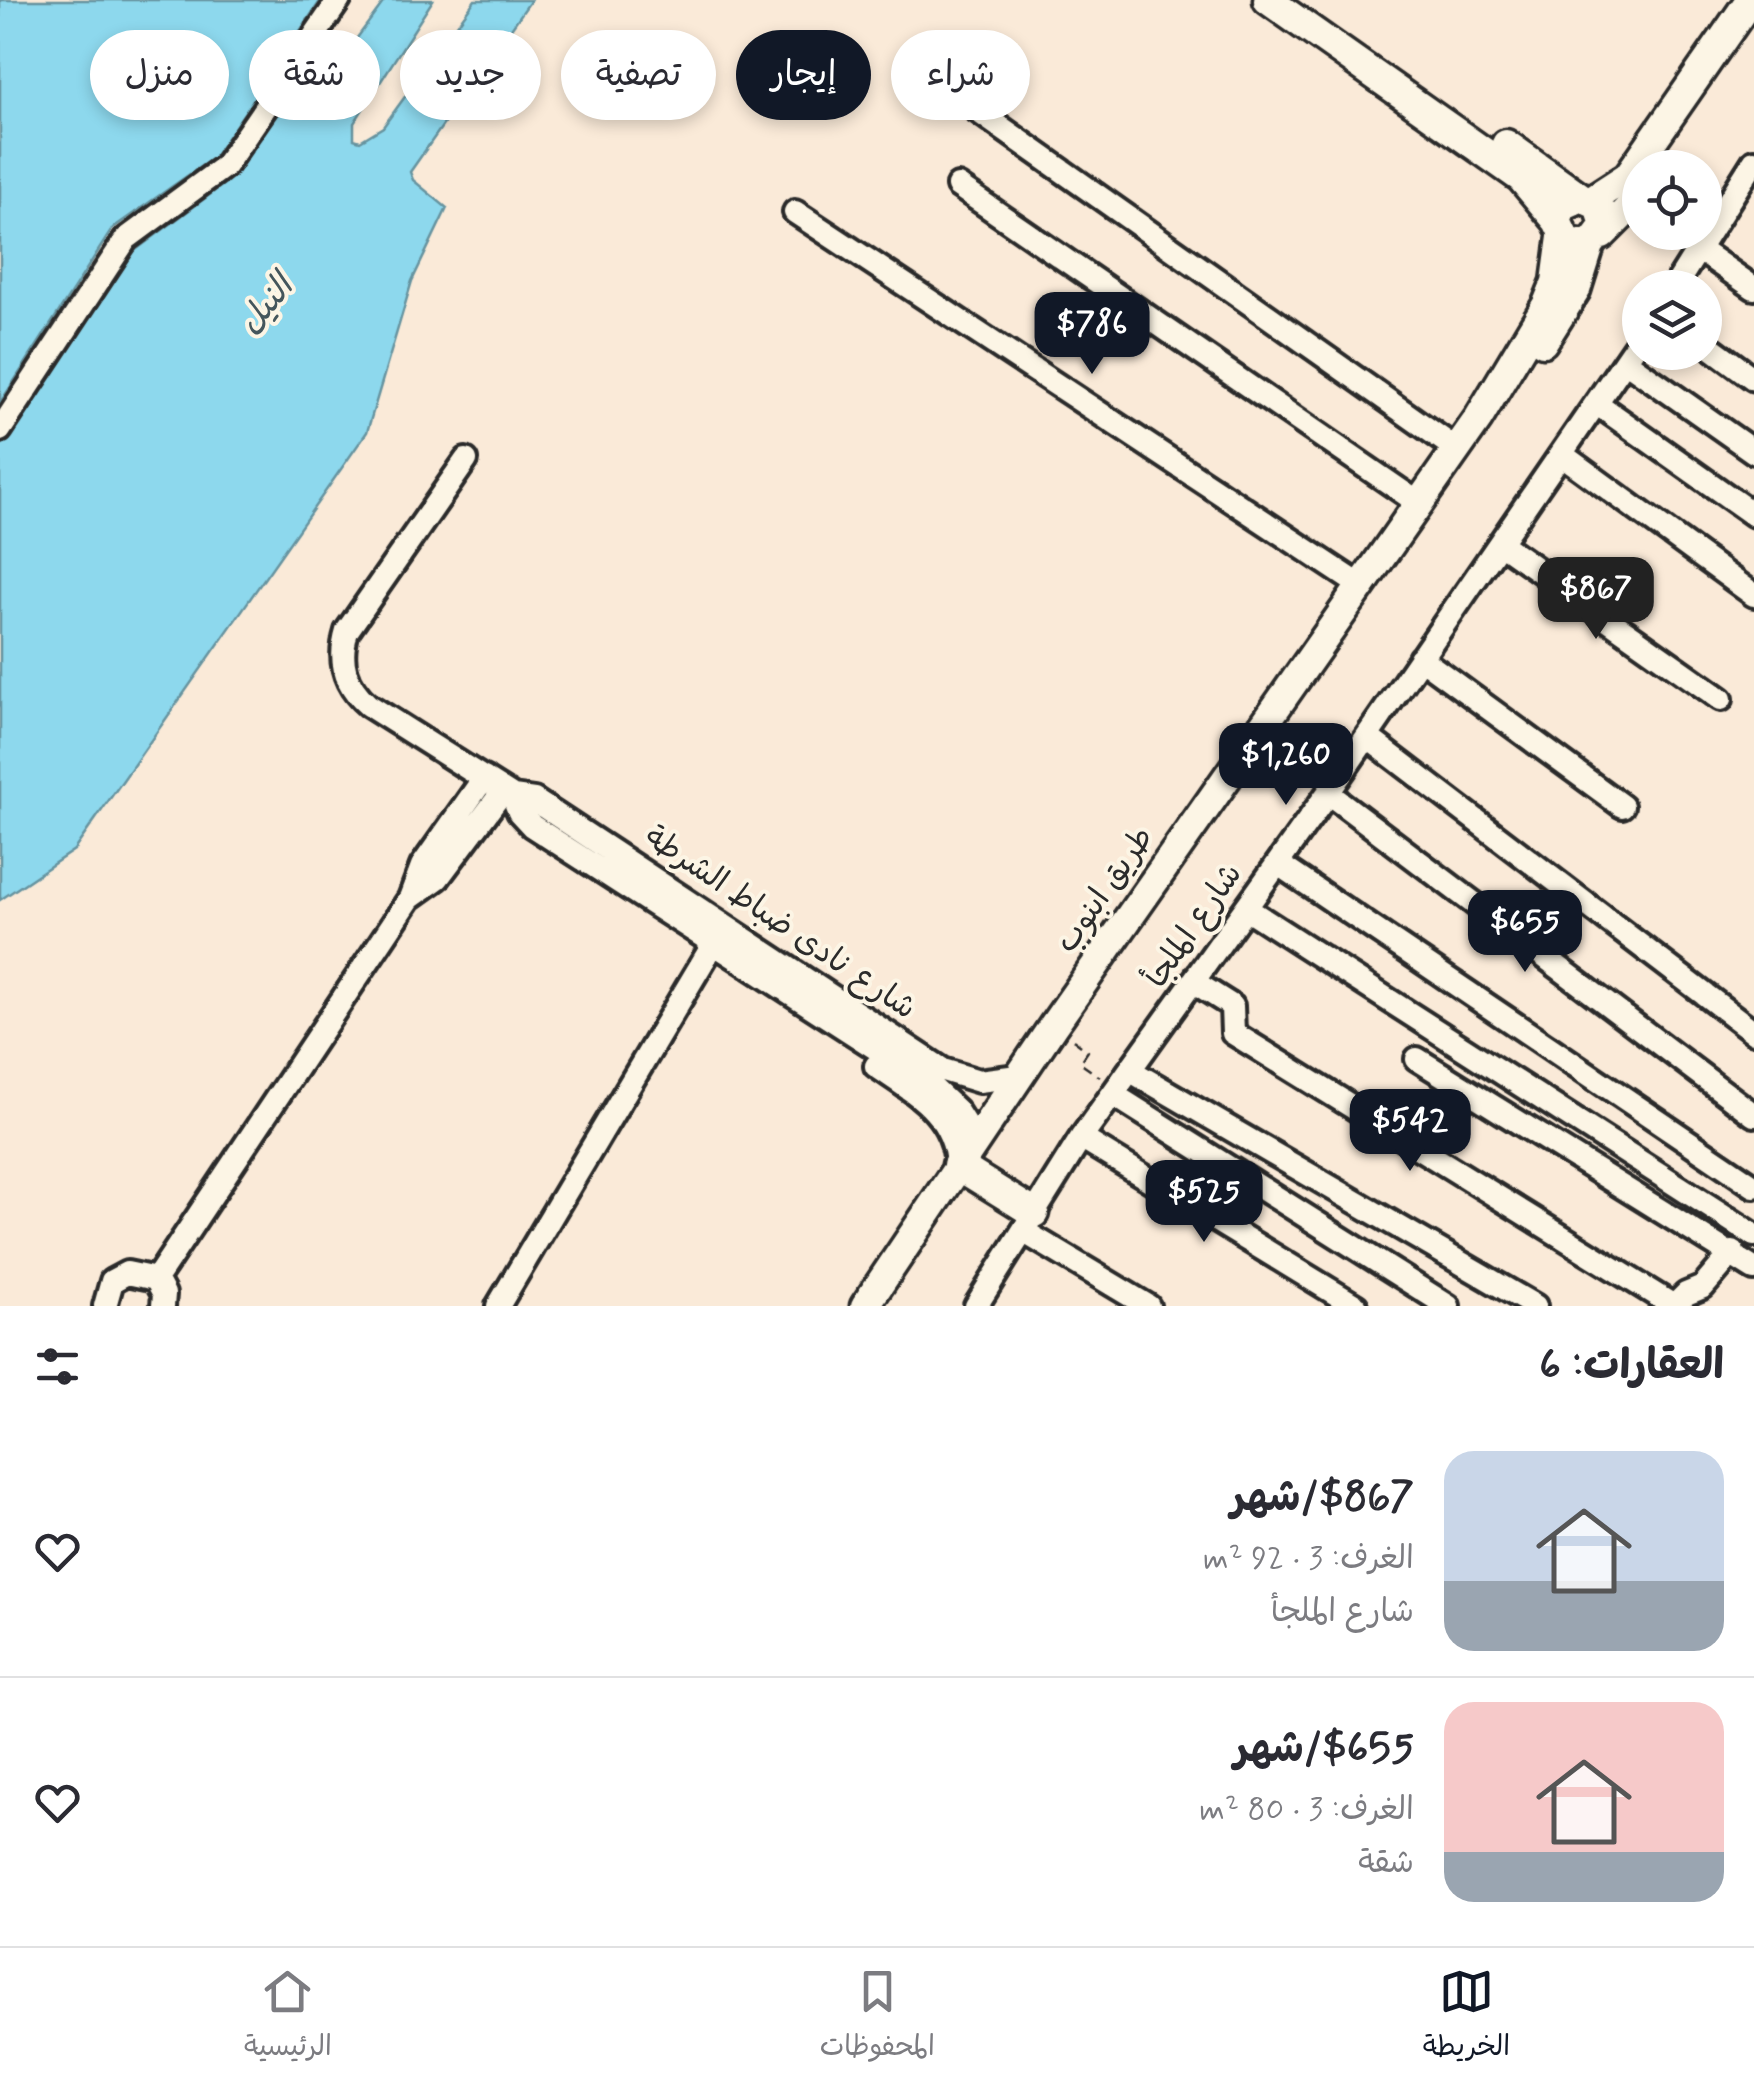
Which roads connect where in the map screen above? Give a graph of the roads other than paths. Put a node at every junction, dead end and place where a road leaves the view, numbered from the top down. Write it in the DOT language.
graph roads {
  1 [pos="339,0"];
  2 [pos="1268,0"];
  3 [pos="1301,0"];
  4 [pos="1750,0"];
  5 [pos="1754,25"];
  6 [pos="990,120"];
  7 [pos="1671,150"];
  8 [pos="1754,162"];
  9 [pos="958,186"];
  10 [pos="1586,199"];
  11 [pos="795,212"];
  12 [pos="1722,212"];
  13 [pos="1622,218"];
  14 [pos="1560,229"];
  15 [pos="1596,240"];
  16 [pos="1699,250"];
  17 [pos="1754,288"];
  18 [pos="1722,355"];
  19 [pos="1622,364"];
  20 [pos="1639,370"];
  21 [pos="1754,379"];
  22 [pos="1596,403"];
  23 [pos="1478,419"];
  24 [pos="0,430"];
  25 [pos="1456,449"];
  26 [pos="1754,452"];
  27 [pos="1561,454"];
  28 [pos="466,460"];
  29 [pos="1417,502"];
  30 [pos="1754,515"];
  31 [pos="1500,542"];
  32 [pos="1361,586"];
  33 [pos="1754,595"];
  34 [pos="1420,658"];
  35 [pos="1721,699"];
  36 [pos="1366,737"];
  37 [pos="500,788"];
  38 [pos="1328,794"];
  39 [pos="1622,806"];
  40 [pos="1278,864"];
  41 [pos="1247,908"];
  42 [pos="714,944"];
  43 [pos="1194,982"];
  44 [pos="851,1032"];
  45 [pos="1754,1032"];
  46 [pos="896,1050"];
  47 [pos="1418,1059"];
  48 [pos="1131,1071"];
  49 [pos="1018,1076"];
  50 [pos="1110,1088"];
  51 [pos="1754,1115"];
  52 [pos="1081,1138"];
  53 [pos="975,1140"];
  54 [pos="957,1165"];
  55 [pos="1754,1186"];
  56 [pos="1027,1217"];
  57 [pos="1754,1235"];
  58 [pos="1733,1252"];
  59 [pos="1754,1269"];
  60 [pos="156,1278"];
  61 [pos="978,1305"];
  62 [pos="105,1306"];
  63 [pos="162,1306"];
  64 [pos="498,1306"];
  65 [pos="865,1306"];
  66 [pos="1148,1306"];
  67 [pos="1356,1306"];
  68 [pos="1448,1306"];
  69 [pos="1536,1306"];
  70 [pos="1674,1306"];
  1 -- 24 [label="street"];
  2 -- 14 [label="main road"];
  3 -- 10 [label="main road"];
  4 -- 10 [label="main road"];
  5 -- 7 [label="main road"];
  6 -- 25 [label="street"];
  8 -- 12 [label="street"];
  9 -- 29 [label="street"];
  10 -- 14 [label="main road"];
  10 -- 15 [label="main road"];
  11 -- 32 [label="street"];
  13 -- 15 [label="main road, طريق ابنوب"];
  14 -- 15 [label="main road"];
  14 -- 23 [label="main road, طريق ابنوب"];
  15 -- 23 [label="main road, طريق ابنوب"];
  16 -- 17 [label="street"];
  18 -- 21 [label="street"];
  19 -- 22 [label="street, شارع الملجأ"];
  20 -- 26 [label="street"];
  22 -- 27 [label="street, شارع الملجأ"];
  22 -- 30 [label="street"];
  23 -- 25 [label="main road, طريق ابنوب"];
  25 -- 29 [label="main road, طريق ابنوب"];
  27 -- 31 [label="street, شارع الملجأ"];
  27 -- 33 [label="street"];
  28 -- 37 [label="street, شارع نادى ضباط الشرطة"];
  29 -- 32 [label="main road, طريق ابنوب"];
  31 -- 34 [label="street, شارع الملجأ"];
  31 -- 35 [label="street"];
  32 -- 49 [label="main road, طريق ابنوب"];
  34 -- 36 [label="street, شارع الملجأ"];
  34 -- 39 [label="street"];
  36 -- 38 [label="street, شارع الملجأ"];
  36 -- 45 [label="street"];
  37 -- 42 [label="street, شارع نادى ضباط الشرطة"];
  37 -- 46 [label="street, شارع نادى ضباط الشرطة"];
  37 -- 60 [label="street"];
  38 -- 40 [label="street, شارع الملجأ"];
  38 -- 51 [label="street"];
  40 -- 41 [label="street, شارع الملجأ"];
  40 -- 55 [label="street"];
  41 -- 43 [label="street, شارع الملجأ"];
  41 -- 57 [label="street"];
  42 -- 44 [label="street, شارع نادى ضباط الشرطة"];
  42 -- 64 [label="street"];
  43 -- 48 [label="street, شارع الملجأ"];
  43 -- 70 [label="street"];
  44 -- 46 [label="street, شارع نادى ضباط الشرطة"];
  44 -- 54 [label="street"];
  46 -- 49 [label="street, شارع نادى ضباط الشرطة"];
  46 -- 53 [label="street, شارع نادى ضباط الشرطة"];
  47 -- 58 [label="street"];
  48 -- 50 [label="street, شارع الملجأ"];
  48 -- 69 [label="street"];
  49 -- 53 [label="main road, طريق ابنوب"];
  50 -- 52 [label="street, شارع الملجأ"];
  50 -- 68 [label="street"];
  52 -- 56 [label="street, شارع الملجأ"];
  52 -- 67 [label="street"];
  53 -- 54 [label="main road, طريق ابنوب"];
  54 -- 56 [label="main road"];
  54 -- 65 [label="main road, طريق ابنوب"];
  56 -- 61 [label="street, شارع الملجأ"];
  56 -- 66 [label="street"];
  58 -- 59 [label="street"];
  58 -- 70 [label="street"];
  60 -- 62 [label="street"];
  60 -- 63 [label="street"];
}
